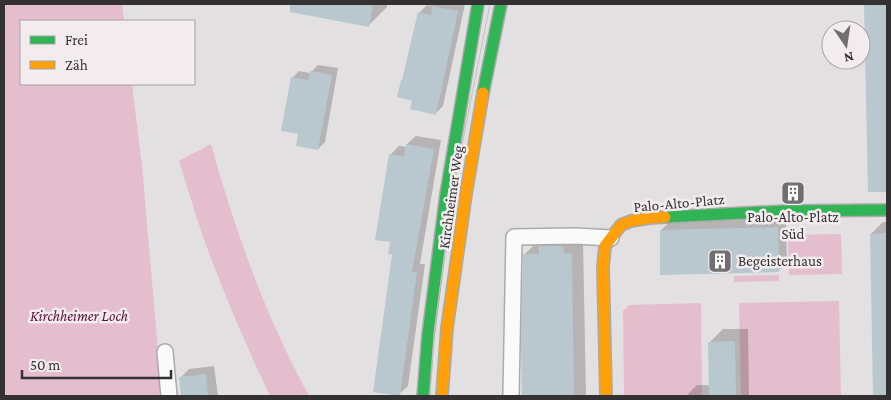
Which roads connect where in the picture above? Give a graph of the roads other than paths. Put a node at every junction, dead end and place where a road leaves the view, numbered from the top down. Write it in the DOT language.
graph roads {
  1 [pos="478,4"];
  2 [pos="501,4"];
  3 [pos="887,210"];
  4 [pos="611,238"];
  5 [pos="165,352"];
  6 [pos="169,396"];
  7 [pos="423,396"];
  8 [pos="442,396"];
  9 [pos="511,396"];
  10 [pos="606,396"];
  1 -- 7 [label="street, Kirchheimer Weg"];
  2 -- 8 [label="street, Kirchheimer Weg"];
  3 -- 4 [label="street, Palo-Alto-Platz"];
  4 -- 9 [label="street"];
  4 -- 10 [label="street"];
  5 -- 6 [label="street"];
}
